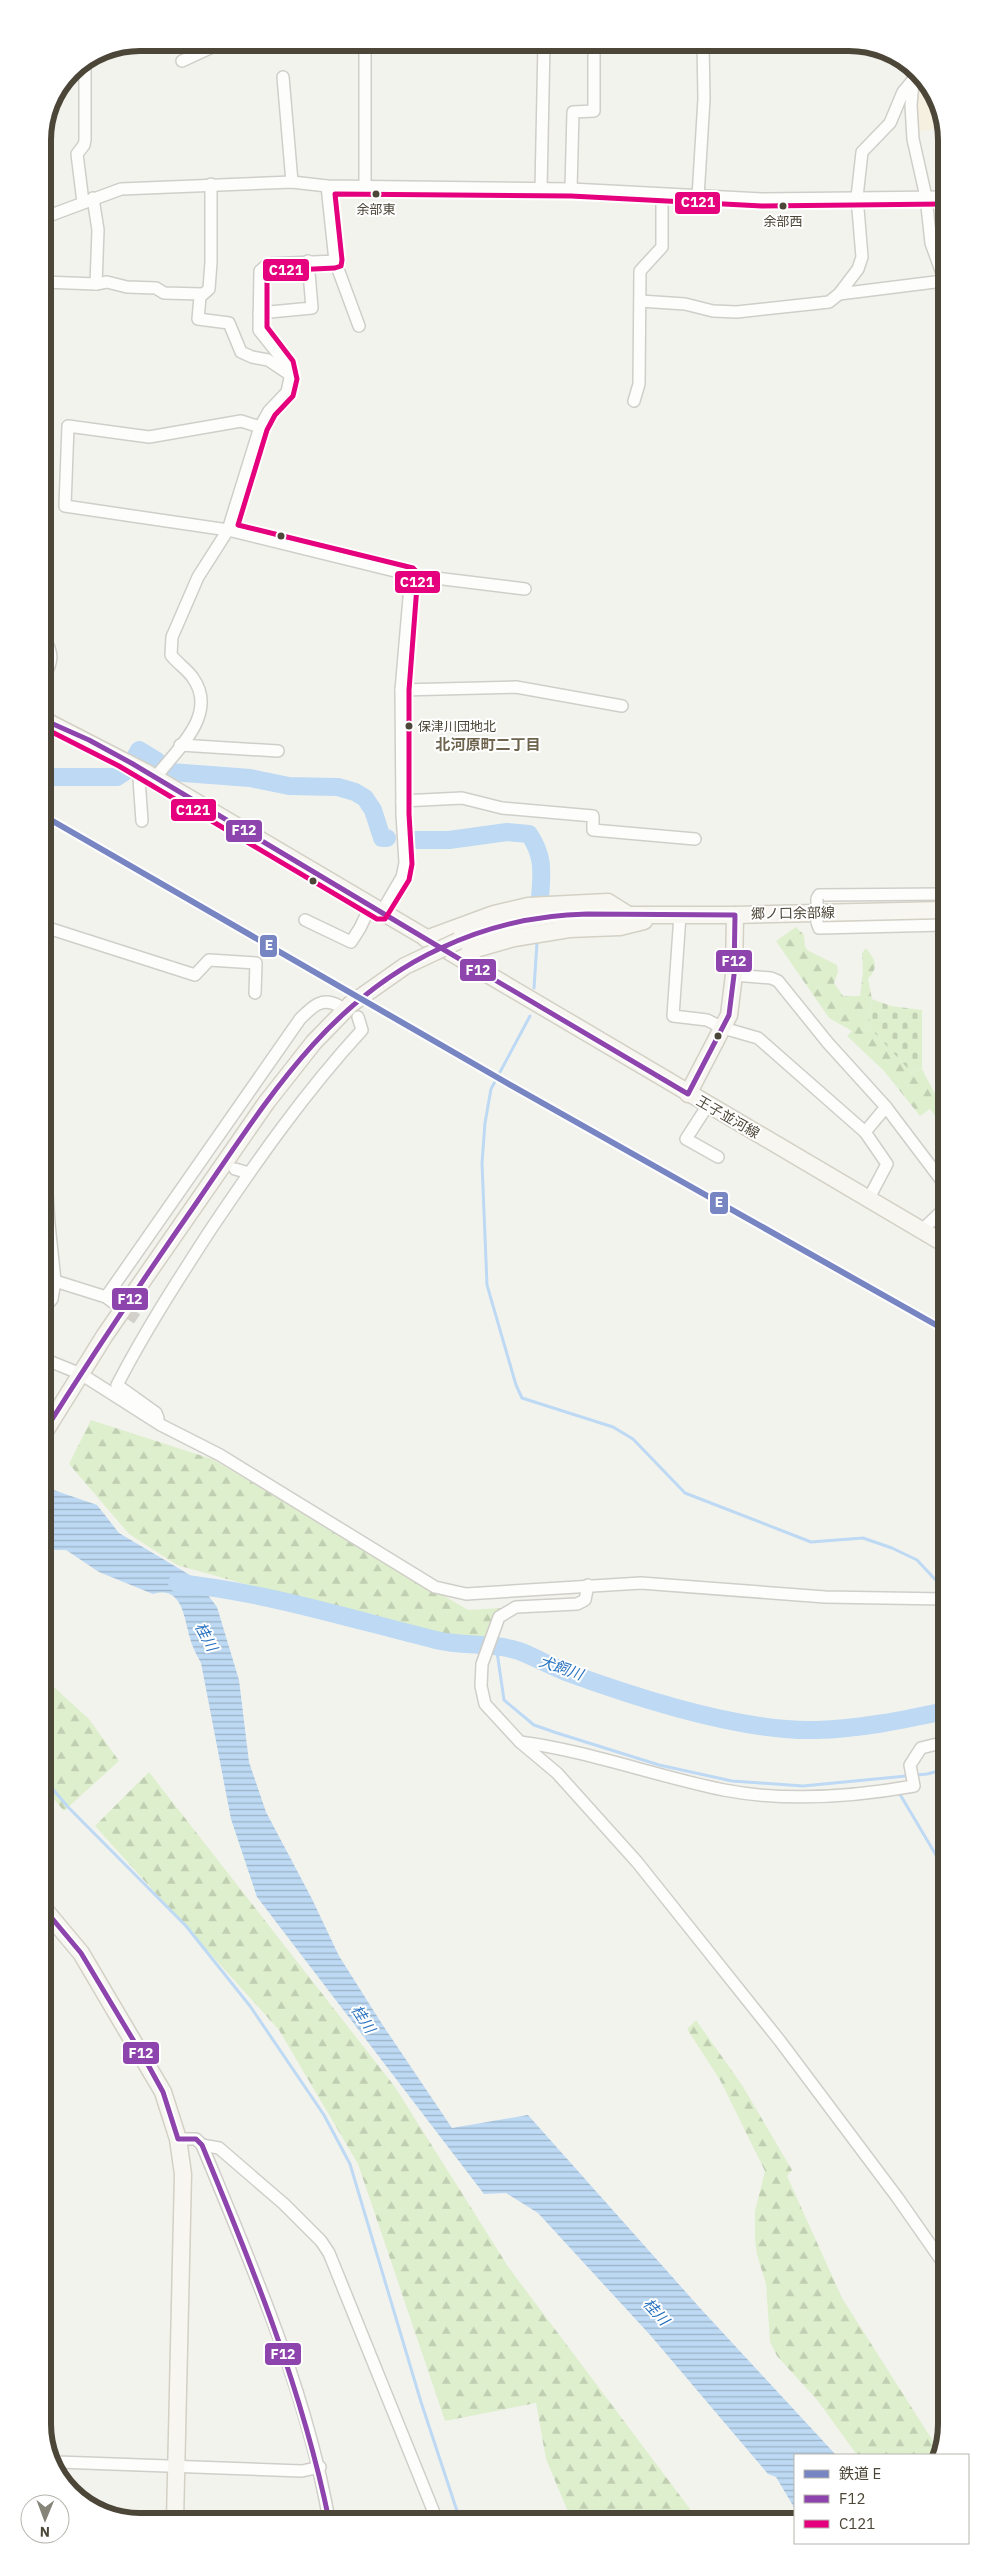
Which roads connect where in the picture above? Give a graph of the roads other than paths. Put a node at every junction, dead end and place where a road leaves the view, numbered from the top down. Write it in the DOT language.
graph roads {
  1 [pos="203,51"];
  2 [pos="365,51"];
  3 [pos="544,51"];
  4 [pos="594,51"];
  5 [pos="703,51"];
  6 [pos="182,61"];
  7 [pos="85,70"];
  8 [pos="283,77"];
  9 [pos="913,78"];
  10 [pos="914,79"];
  11 [pos="292,182"];
  12 [pos="210,184"];
  13 [pos="328,186"];
  14 [pos="365,187"];
  15 [pos="541,189"];
  16 [pos="571,190"];
  17 [pos="662,195"];
  18 [pos="698,197"];
  19 [pos="857,197"];
  20 [pos="926,197"];
  21 [pos="938,197"];
  22 [pos="88,200"];
  23 [pos="51,215"];
  24 [pos="308,261"];
  25 [pos="335,261"];
  26 [pos="938,262"];
  27 [pos="51,282"];
  28 [pos="938,282"];
  29 [pos="96,284"];
  30 [pos="202,294"];
  31 [pos="839,294"];
  32 [pos="640,301"];
  33 [pos="259,313"];
  34 [pos="359,326"];
  35 [pos="289,374"];
  36 [pos="634,401"];
  37 [pos="260,427"];
  38 [pos="228,530"];
  39 [pos="411,575"];
  40 [pos="525,589"];
  41 [pos="51,652"];
  42 [pos="51,665"];
  43 [pos="401,690"];
  44 [pos="622,706"];
  45 [pos="51,727"];
  46 [pos="180,745"];
  47 [pos="278,751"];
  48 [pos="146,773"];
  49 [pos="402,800"];
  50 [pos="142,821"];
  51 [pos="695,839"];
  52 [pos="938,894"];
  53 [pos="376,910"];
  54 [pos="938,910"];
  55 [pos="629,915"];
  56 [pos="675,915"];
  57 [pos="735,915"];
  58 [pos="305,920"];
  59 [pos="938,925"];
  60 [pos="51,929"];
  61 [pos="426,939"];
  62 [pos="460,958"];
  63 [pos="734,976"];
  64 [pos="254,993"];
  65 [pos="349,1009"];
  66 [pos="723,1028"];
  67 [pos="688,1094"];
  68 [pos="708,1106"];
  69 [pos="886,1107"];
  70 [pos="864,1132"];
  71 [pos="718,1158"];
  72 [pos="199,1162"];
  73 [pos="214,1165"];
  74 [pos="235,1169"];
  75 [pos="249,1173"];
  76 [pos="938,1176"];
  77 [pos="869,1198"];
  78 [pos="938,1215"];
  79 [pos="922,1230"];
  80 [pos="938,1240"];
  81 [pos="51,1243"];
  82 [pos="55,1281"];
  83 [pos="51,1299"];
  84 [pos="137,1319"];
  85 [pos="147,1326"];
  86 [pos="51,1362"];
  87 [pos="81,1374"];
  88 [pos="51,1422"];
  89 [pos="161,1425"];
  90 [pos="588,1585"];
  91 [pos="938,1599"];
  92 [pos="520,1742"];
  93 [pos="938,1744"];
  94 [pos="51,1917"];
  95 [pos="178,2139"];
  96 [pos="202,2145"];
  97 [pos="938,2256"];
  98 [pos="60,2462"];
  99 [pos="177,2467"];
  100 [pos="320,2467"];
  101 [pos="175,2513"];
  102 [pos="328,2513"];
  103 [pos="434,2513"];
  1 -- 6 [label="street"];
  2 -- 14 [label="street"];
  3 -- 15 [label="street"];
  4 -- 16 [label="street"];
  5 -- 18 [label="street"];
  7 -- 22 [label="street"];
  8 -- 11 [label="street"];
  9 -- 19 [label="street"];
  10 -- 20 [label="street"];
  11 -- 12 [label="street"];
  11 -- 13 [label="street"];
  12 -- 22 [label="street"];
  12 -- 30 [label="street"];
  13 -- 14 [label="street"];
  13 -- 25 [label="street"];
  14 -- 15 [label="street"];
  15 -- 16 [label="street"];
  16 -- 17 [label="street"];
  17 -- 18 [label="street"];
  17 -- 32 [label="street"];
  18 -- 19 [label="street"];
  19 -- 20 [label="street"];
  19 -- 31 [label="street"];
  20 -- 21 [label="street"];
  20 -- 26 [label="street"];
  22 -- 23 [label="street"];
  22 -- 29 [label="street"];
  24 -- 25 [label="street"];
  24 -- 33 [label="street"];
  24 -- 33 [label="street"];
  25 -- 34 [label="street"];
  27 -- 29 [label="street"];
  28 -- 31 [label="street"];
  29 -- 30 [label="street"];
  30 -- 35 [label="street"];
  31 -- 32 [label="street"];
  32 -- 36 [label="street"];
  33 -- 35 [label="street"];
  35 -- 37 [label="street"];
  37 -- 38 [label="street"];
  37 -- 38 [label="street"];
  38 -- 39 [label="street"];
  38 -- 46 [label="street"];
  39 -- 40 [label="street"];
  39 -- 43 [label="street"];
  41 -- 42 [label="street"];
  43 -- 44 [label="street"];
  43 -- 49 [label="street"];
  45 -- 48 [label="main road, 王子並河線"];
  46 -- 47 [label="street"];
  46 -- 48 [label="street"];
  48 -- 50 [label="street"];
  48 -- 53 [label="main road, 王子並河線"];
  49 -- 51 [label="street"];
  49 -- 53 [label="street"];
  52 -- 59 [label="street, bridge"];
  53 -- 58 [label="street"];
  53 -- 61 [label="main road, 王子並河線"];
  54 -- 57 [label="main road, 郷ノ口余部線"];
  55 -- 56 [label="main road, 郷ノ口余部線"];
  55 -- 61 [label="main road"];
  55 -- 65 [label="main road, 郷ノ口余部線, bridge"];
  56 -- 57 [label="main road, 郷ノ口余部線"];
  56 -- 62 [label="main road"];
  56 -- 66 [label="street"];
  57 -- 63 [label="main road"];
  60 -- 64 [label="street"];
  61 -- 62 [label="main road, 王子並河線"];
  62 -- 67 [label="main road, 王子並河線"];
  63 -- 66 [label="main road"];
  63 -- 69 [label="street"];
  65 -- 72 [label="street"];
  65 -- 75 [label="street"];
  65 -- 87 [label="main road, 郷ノ口余部線"];
  66 -- 67 [label="main road"];
  66 -- 70 [label="street"];
  67 -- 68 [label="main road, 王子並河線"];
  68 -- 71 [label="street"];
  68 -- 77 [label="main road, 王子並河線"];
  69 -- 70 [label="street"];
  69 -- 76 [label="street"];
  70 -- 77 [label="street"];
  72 -- 73 [label="street"];
  72 -- 82 [label="street"];
  74 -- 75 [label="street"];
  75 -- 85 [label="street"];
  77 -- 79 [label="main road, 王子並河線"];
  78 -- 79 [label="street"];
  79 -- 80 [label="main road, 王子並河線"];
  81 -- 82 [label="street"];
  82 -- 83 [label="street"];
  84 -- 85 [label="street"];
  85 -- 89 [label="street"];
  86 -- 87 [label="street"];
  87 -- 88 [label="main road, 郷ノ口余部線"];
  87 -- 89 [label="street"];
  89 -- 90 [label="street"];
  90 -- 91 [label="street"];
  90 -- 92 [label="street"];
  92 -- 93 [label="street"];
  92 -- 97 [label="street"];
  94 -- 95 [label="main road"];
  95 -- 96 [label="street"];
  95 -- 99 [label="main road"];
  96 -- 100 [label="street"];
  96 -- 103 [label="street"];
  98 -- 99 [label="street"];
  99 -- 100 [label="street"];
  99 -- 101 [label="main road"];
  100 -- 102 [label="street"];
}
